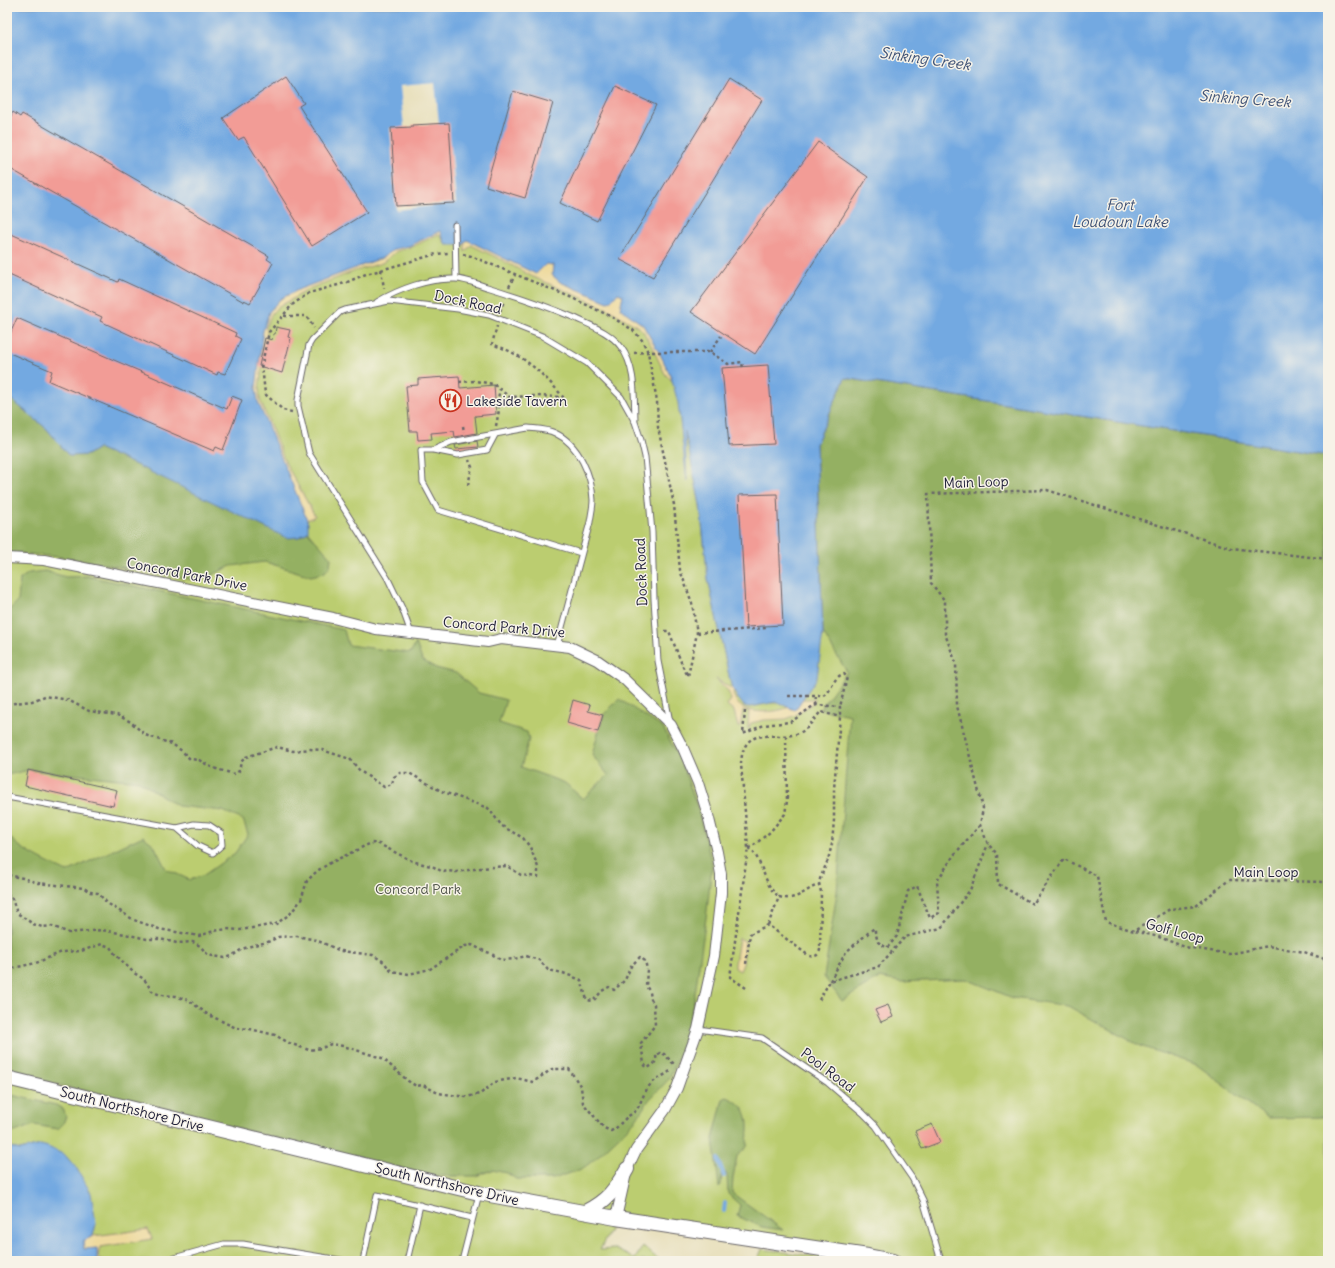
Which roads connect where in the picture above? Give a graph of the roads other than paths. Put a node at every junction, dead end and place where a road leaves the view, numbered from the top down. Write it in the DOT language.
graph roads {
  1 [pos="455,225"];
  2 [pos="456,278"];
  3 [pos="373,304"];
  4 [pos="635,422"];
  5 [pos="495,435"];
  6 [pos="433,450"];
  7 [pos="581,553"];
  8 [pos="7,558"];
  9 [pos="410,633"];
  10 [pos="557,646"];
  11 [pos="670,725"];
  12 [pos="7,797"];
  13 [pos="177,828"];
  14 [pos="698,1029"];
  15 [pos="7,1078"];
  16 [pos="627,1169"];
  17 [pos="479,1193"];
  18 [pos="420,1206"];
  19 [pos="585,1212"];
  20 [pos="472,1218"];
  21 [pos="616,1218"];
  22 [pos="163,1261"];
  23 [pos="346,1261"];
  24 [pos="363,1261"];
  25 [pos="407,1261"];
  26 [pos="462,1261"];
  27 [pos="893,1261"];
  28 [pos="941,1261"];
  1 -- 2 [label="lane"];
  2 -- 3 [label="lane"];
  2 -- 4 [label="lane"];
  3 -- 4 [label="lane, Dock Road"];
  3 -- 9 [label="lane, Dock Road"];
  4 -- 11 [label="lane, Dock Road"];
  5 -- 6 [label="lane"];
  5 -- 6 [label="lane"];
  5 -- 7 [label="lane"];
  6 -- 7 [label="lane"];
  7 -- 10 [label="lane"];
  8 -- 9 [label="street, Concord Park Drive"];
  9 -- 10 [label="street, Concord Park Drive"];
  10 -- 11 [label="street, Concord Park Drive"];
  11 -- 14 [label="street, Concord Park Drive"];
  12 -- 13 [label="lane"];
  13 -- 13 [label="lane"];
  14 -- 16 [label="street, Concord Park Drive"];
  14 -- 28 [label="lane, Pool Road"];
  15 -- 17 [label="main road, South Northshore Drive"];
  16 -- 19 [label="main road"];
  16 -- 21 [label="street, Concord Park Drive"];
  17 -- 19 [label="main road, South Northshore Drive"];
  17 -- 20 [label="lane"];
  18 -- 20 [label="lane"];
  18 -- 24 [label="lane"];
  18 -- 25 [label="lane"];
  19 -- 21 [label="main road, South Northshore Drive"];
  20 -- 26 [label="lane"];
  21 -- 27 [label="main road, South Northshore Drive"];
  22 -- 23 [label="lane"];
}
